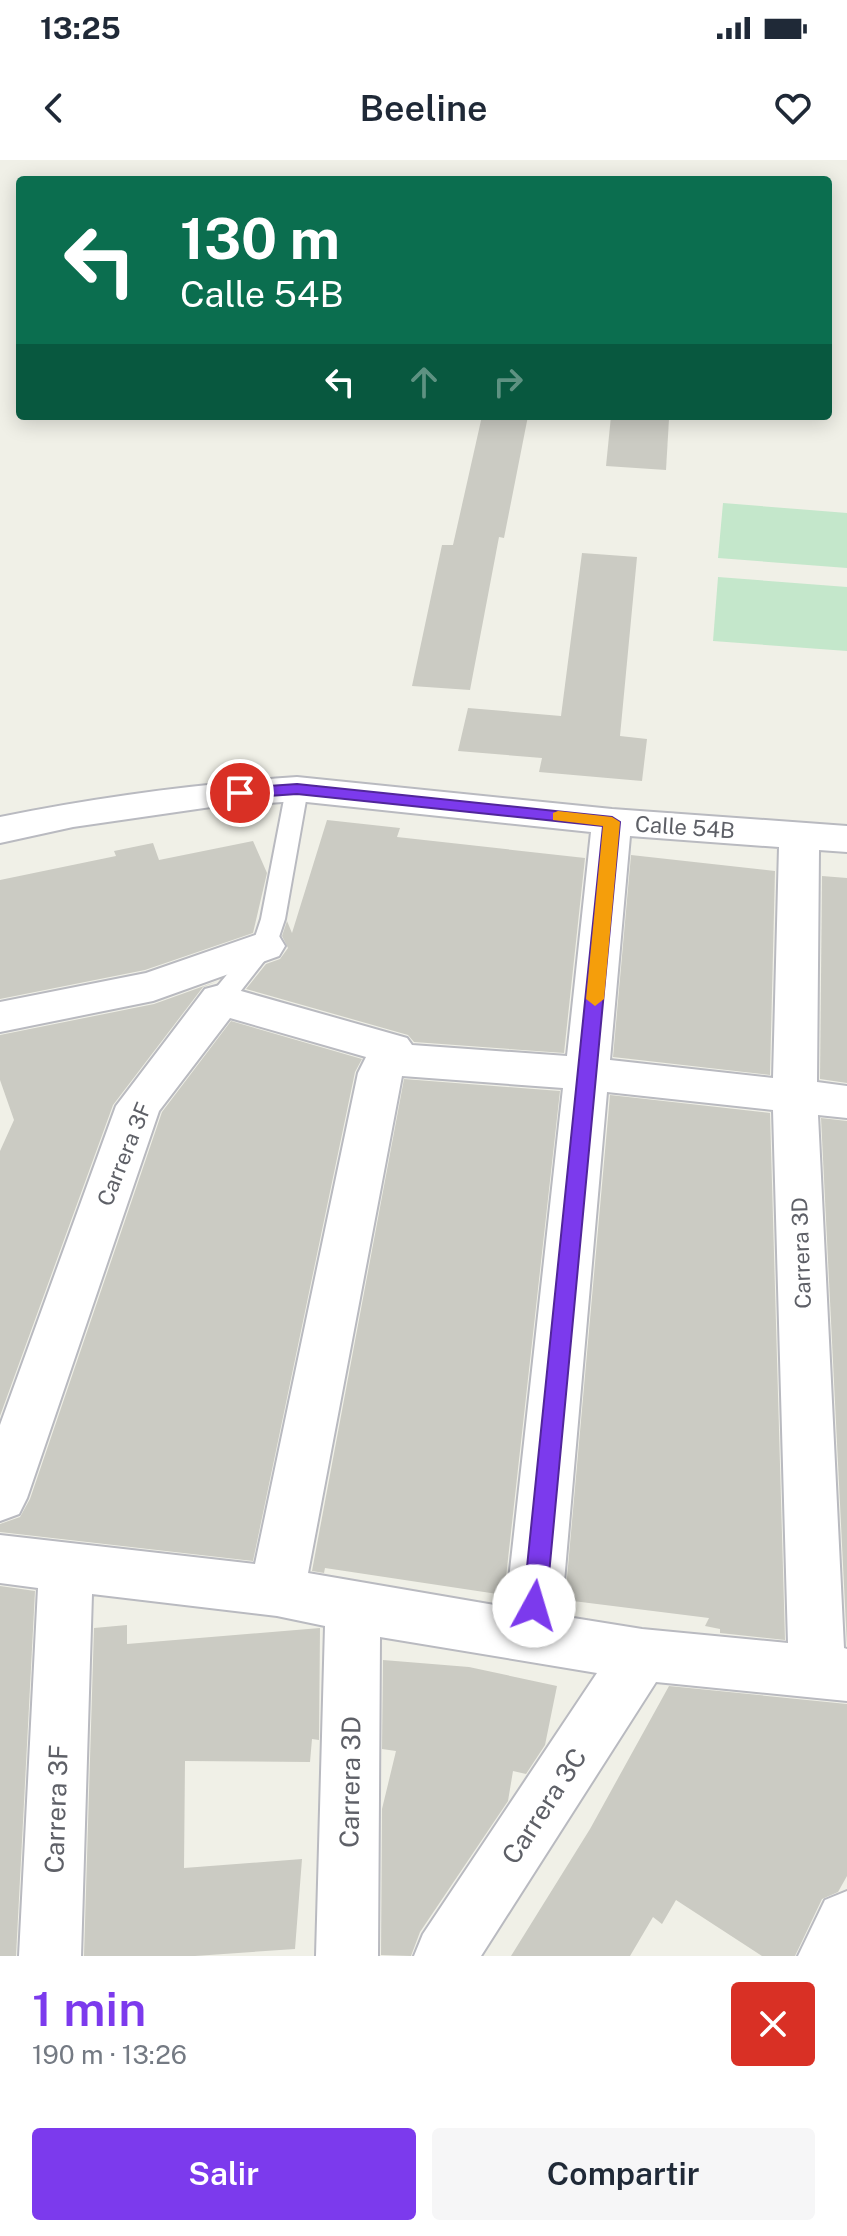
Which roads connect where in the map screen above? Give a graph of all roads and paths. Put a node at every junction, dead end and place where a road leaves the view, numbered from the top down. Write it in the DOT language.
graph roads {
  1 [pos="297,789"];
  2 [pos="612,822"];
  3 [pos="0,830"];
  4 [pos="799,835"];
  5 [pos="847,839"];
  6 [pos="264,946"];
  7 [pos="220,1000"];
  8 [pos="0,1017"];
  9 [pos="389,1054"];
  10 [pos="588,1074"];
  11 [pos="795,1097"];
  12 [pos="847,1102"];
  13 [pos="0,1498"];
  14 [pos="0,1559"];
  15 [pos="66,1567"];
  16 [pos="277,1591"];
  17 [pos="353,1607"];
  18 [pos="531,1637"];
  19 [pos="642,1655"];
  20 [pos="832,1673"];
  21 [pos="847,1922"];
  22 [pos="50,1956"];
  23 [pos="347,1956"];
  24 [pos="445,1956"];
  25 [pos="829,1956"];
  1 -- 2 [label="street, Calle 54B"];
  1 -- 3 [label="street, Calle 54B"];
  1 -- 6 [label="lane, Carrera 3F"];
  2 -- 4 [label="street, Calle 54B"];
  2 -- 10 [label="street"];
  4 -- 5 [label="street, Calle 54B"];
  4 -- 11 [label="street, Carrera 3D"];
  6 -- 7 [label="lane, Carrera 3F"];
  6 -- 8 [label="street"];
  7 -- 9 [label="street"];
  7 -- 13 [label="street, Carrera 3F"];
  9 -- 10 [label="street"];
  9 -- 16 [label="street"];
  10 -- 11 [label="street"];
  10 -- 18 [label="street"];
  11 -- 12 [label="street"];
  11 -- 20 [label="street, Carrera 3D"];
  14 -- 15 [label="street"];
  15 -- 16 [label="street"];
  15 -- 22 [label="street, Carrera 3F"];
  16 -- 17 [label="street"];
  17 -- 18 [label="street"];
  17 -- 23 [label="street, Carrera 3D"];
  18 -- 19 [label="street"];
  19 -- 20 [label="street"];
  19 -- 24 [label="street, Carrera 3C"];
  21 -- 25 [label="street"];
}
